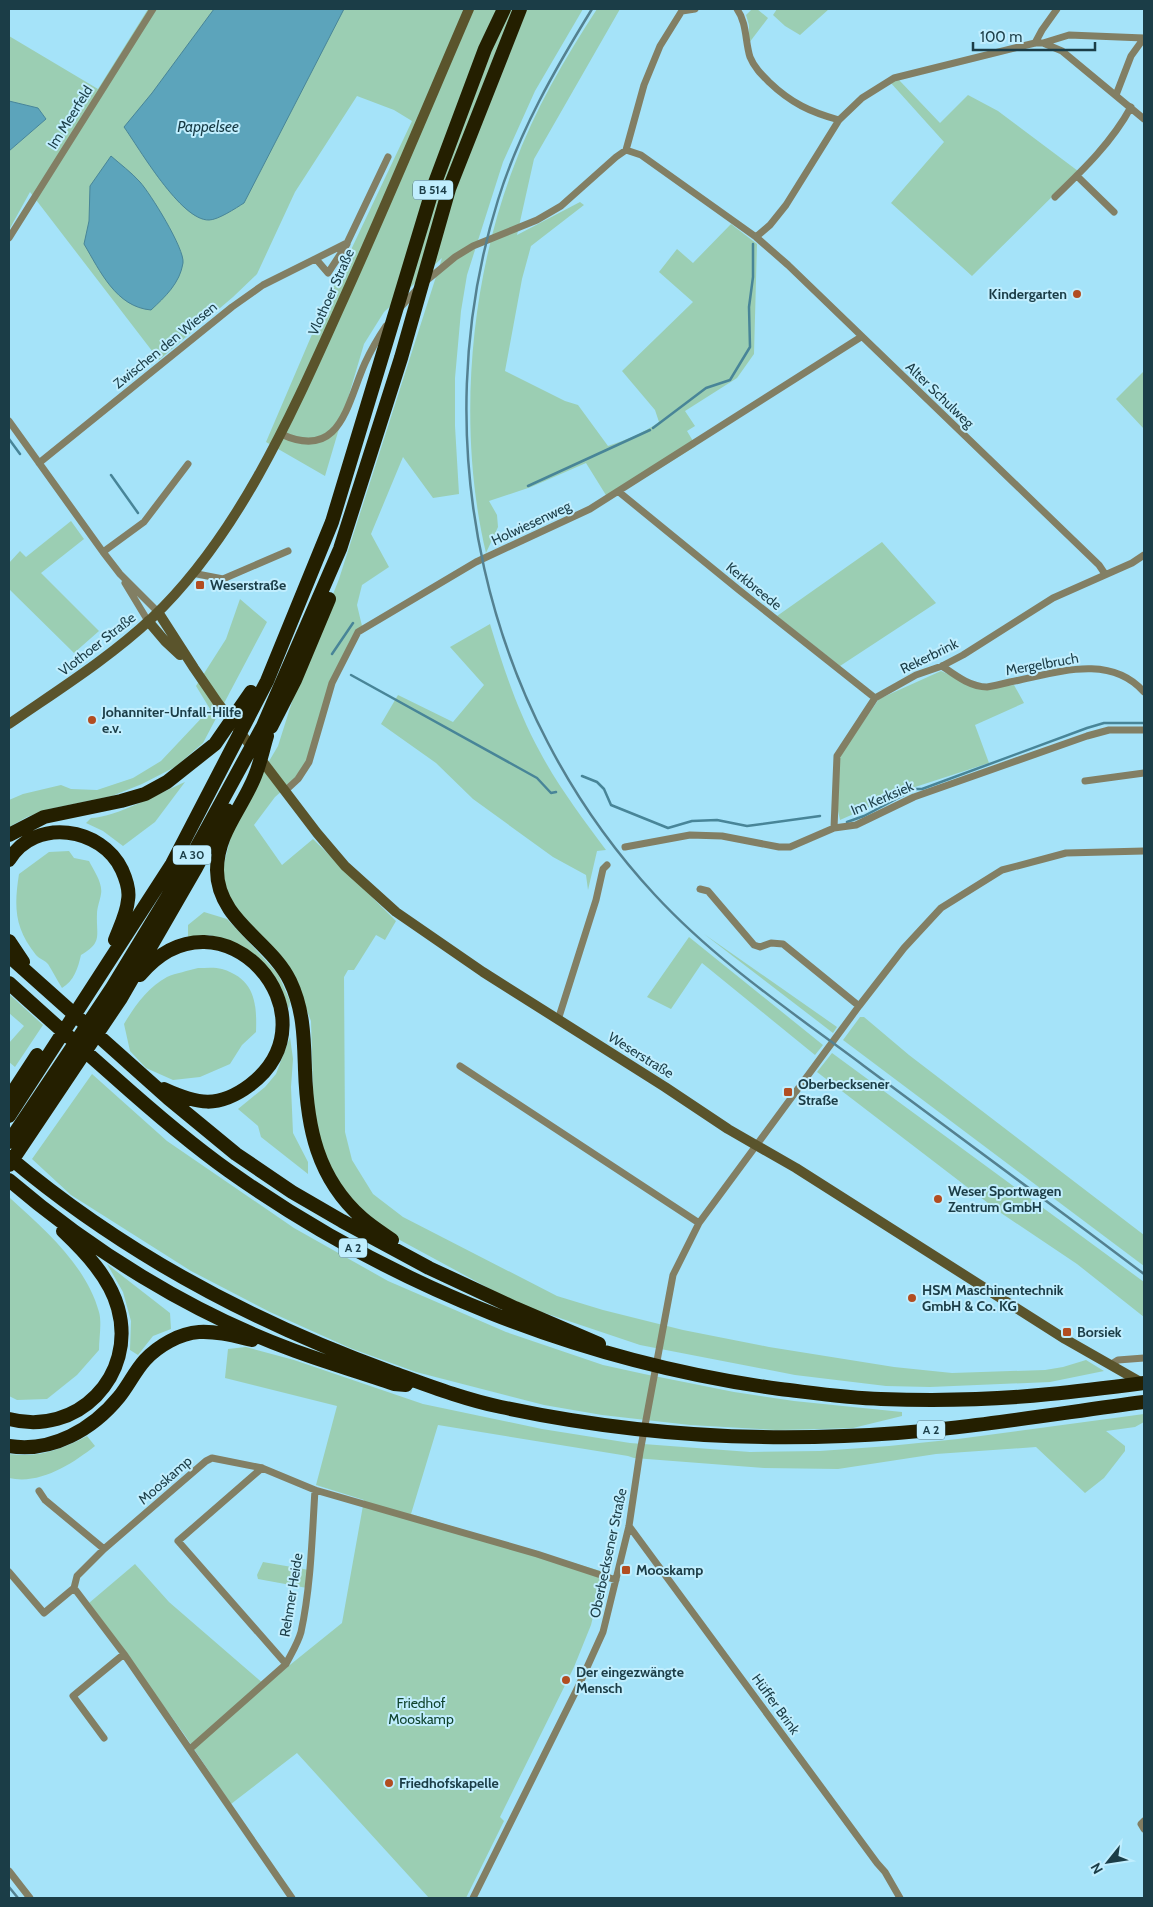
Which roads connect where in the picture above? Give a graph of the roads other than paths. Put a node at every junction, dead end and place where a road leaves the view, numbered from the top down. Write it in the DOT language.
graph roads {
  1 [pos="153,9"];
  2 [pos="469,9"];
  3 [pos="504,9"];
  4 [pos="520,9"];
  5 [pos="695,9"];
  6 [pos="737,9"];
  7 [pos="1057,9"];
  8 [pos="683,10"];
  9 [pos="1144,38"];
  10 [pos="1039,43"];
  11 [pos="1116,95"];
  12 [pos="1131,107"];
  13 [pos="1144,119"];
  14 [pos="839,120"];
  15 [pos="626,150"];
  16 [pos="388,157"];
  17 [pos="1077,176"];
  18 [pos="1055,196"];
  19 [pos="1114,212"];
  20 [pos="756,237"];
  21 [pos="9,238"];
  22 [pos="347,243"];
  23 [pos="316,259"];
  24 [pos="861,337"];
  25 [pos="9,421"];
  26 [pos="281,434"];
  27 [pos="39,463"];
  28 [pos="188,464"];
  29 [pos="619,492"];
  30 [pos="332,522"];
  31 [pos="340,549"];
  32 [pos="288,551"];
  33 [pos="103,552"];
  34 [pos="1144,555"];
  35 [pos="192,573"];
  36 [pos="120,574"];
  37 [pos="1105,574"];
  38 [pos="158,612"];
  39 [pos="148,621"];
  40 [pos="942,666"];
  41 [pos="194,668"];
  42 [pos="251,692"];
  43 [pos="1144,692"];
  44 [pos="875,698"];
  45 [pos="9,724"];
  46 [pos="1144,730"];
  47 [pos="267,736"];
  48 [pos="1144,773"];
  49 [pos="1085,781"];
  50 [pos="286,791"];
  51 [pos="834,828"];
  52 [pos="9,835"];
  53 [pos="625,847"];
  54 [pos="1144,851"];
  55 [pos="9,860"];
  56 [pos="607,865"];
  57 [pos="700,889"];
  58 [pos="116,940"];
  59 [pos="9,941"];
  60 [pos="9,956"];
  61 [pos="9,983"];
  62 [pos="50,993"];
  63 [pos="121,998"];
  64 [pos="859,1006"];
  65 [pos="558,1020"];
  66 [pos="460,1066"];
  67 [pos="142,1076"];
  68 [pos="9,1098"];
  69 [pos="9,1116"];
  70 [pos="9,1142"];
  71 [pos="756,1146"];
  72 [pos="9,1157"];
  73 [pos="9,1165"];
  74 [pos="9,1180"];
  75 [pos="29,1197"];
  76 [pos="699,1223"];
  77 [pos="429,1268"];
  78 [pos="289,1349"];
  79 [pos="1144,1358"];
  80 [pos="634,1361"];
  81 [pos="1110,1365"];
  82 [pos="1144,1383"];
  83 [pos="442,1391"];
  84 [pos="1144,1402"];
  85 [pos="9,1419"];
  86 [pos="9,1446"];
  87 [pos="262,1468"];
  88 [pos="315,1490"];
  89 [pos="39,1491"];
  90 [pos="629,1526"];
  91 [pos="104,1549"];
  92 [pos="9,1572"];
  93 [pos="616,1580"];
  94 [pos="74,1588"];
  95 [pos="124,1654"];
  96 [pos="286,1664"];
  97 [pos="104,1738"];
  98 [pos="190,1749"];
  99 [pos="9,1871"];
  100 [pos="30,1898"];
  101 [pos="292,1898"];
  102 [pos="473,1898"];
  103 [pos="900,1898"];
  1 -- 21 [label="street, Im Meerfeld"];
  2 -- 26 [label="street, Vlothoer Straße"];
  3 -- 30 [label="highway, B 514"];
  4 -- 31 [label="highway, B 514"];
  5 -- 8 [label="street"];
  6 -- 14 [label="street"];
  7 -- 10 [label="street"];
  8 -- 15 [label="street"];
  9 -- 10 [label="street"];
  9 -- 11 [label="street"];
  10 -- 11 [label="street"];
  10 -- 14 [label="street"];
  11 -- 12 [label="street"];
  12 -- 13 [label="street"];
  12 -- 17 [label="street"];
  14 -- 20 [label="street"];
  15 -- 20 [label="street, Alter Schulweg"];
  15 -- 26 [label="street"];
  16 -- 22 [label="street"];
  17 -- 18 [label="street"];
  17 -- 19 [label="street"];
  20 -- 24 [label="street, Alter Schulweg"];
  22 -- 23 [label="street, Zwischen den Wiesen"];
  22 -- 23 [label="street"];
  23 -- 27 [label="street, Zwischen den Wiesen"];
  24 -- 29 [label="street, Holwiesenweg"];
  24 -- 37 [label="street, Alter Schulweg"];
  25 -- 27 [label="street, Weserstraße"];
  26 -- 35 [label="street, Vlothoer Straße"];
  27 -- 33 [label="street, Weserstraße"];
  28 -- 33 [label="street"];
  29 -- 44 [label="street, Kerkbreede"];
  29 -- 50 [label="street, Holwiesenweg"];
  30 -- 42 [label="highway"];
  30 -- 69 [label="highway, A 30"];
  31 -- 47 [label="highway"];
  31 -- 70 [label="highway, A 30"];
  32 -- 35 [label="street"];
  33 -- 36 [label="street, Weserstraße"];
  34 -- 37 [label="street, Rekerbrink"];
  35 -- 38 [label="street, Vlothoer Straße"];
  36 -- 38 [label="street, Weserstraße"];
  36 -- 39 [label="street, Weserstraße"];
  37 -- 40 [label="street, Rekerbrink"];
  38 -- 39 [label="street, Vlothoer Straße"];
  38 -- 41 [label="street, Weserstraße"];
  39 -- 41 [label="street, Weserstraße"];
  39 -- 45 [label="street, Vlothoer Straße"];
  40 -- 43 [label="street, Mergelbruch"];
  40 -- 44 [label="street, Rekerbrink"];
  41 -- 50 [label="street, Weserstraße"];
  42 -- 52 [label="highway"];
  42 -- 58 [label="highway"];
  44 -- 51 [label="street, Rekerbrink"];
  46 -- 51 [label="street, Im Kerksiek"];
  47 -- 63 [label="highway"];
  47 -- 77 [label="highway"];
  48 -- 49 [label="street"];
  50 -- 65 [label="street, Weserstraße"];
  51 -- 53 [label="street, Im Kerksiek"];
  54 -- 64 [label="street, Oberbecksener Straße"];
  55 -- 58 [label="highway"];
  56 -- 65 [label="street"];
  57 -- 64 [label="street"];
  58 -- 68 [label="highway"];
  59 -- 62 [label="highway"];
  60 -- 62 [label="highway"];
  61 -- 80 [label="highway, A 2"];
  62 -- 67 [label="highway"];
  63 -- 67 [label="highway"];
  63 -- 73 [label="highway"];
  64 -- 71 [label="street, Oberbecksener Straße"];
  65 -- 71 [label="street, Weserstraße"];
  66 -- 76 [label="street"];
  67 -- 77 [label="highway"];
  71 -- 76 [label="street, Oberbecksener Straße"];
  71 -- 81 [label="street, Weserstraße"];
  72 -- 83 [label="highway, A 2"];
  74 -- 75 [label="highway"];
  75 -- 78 [label="highway"];
  75 -- 85 [label="highway"];
  76 -- 90 [label="street, Oberbecksener Straße"];
  77 -- 80 [label="highway"];
  78 -- 83 [label="highway"];
  78 -- 86 [label="highway"];
  79 -- 81 [label="street"];
  80 -- 82 [label="highway, A 2"];
  81 -- 82 [label="street, Weserstraße"];
  83 -- 84 [label="highway, A 2"];
  87 -- 88 [label="street, Mooskamp"];
  87 -- 91 [label="street, Mooskamp"];
  87 -- 96 [label="street"];
  88 -- 93 [label="street, Mooskamp"];
  88 -- 96 [label="street, Rehmer Heide"];
  89 -- 91 [label="street"];
  90 -- 93 [label="street, Oberbecksener Straße"];
  90 -- 103 [label="street, Hüffer Brink"];
  91 -- 94 [label="street, Mooskamp"];
  92 -- 94 [label="street, Mooskamp"];
  93 -- 102 [label="street, Oberbecksener Straße"];
  94 -- 95 [label="street"];
  95 -- 97 [label="street"];
  95 -- 98 [label="street"];
  96 -- 98 [label="street, Rehmer Heide"];
  98 -- 101 [label="street"];
  99 -- 100 [label="street"];
}
